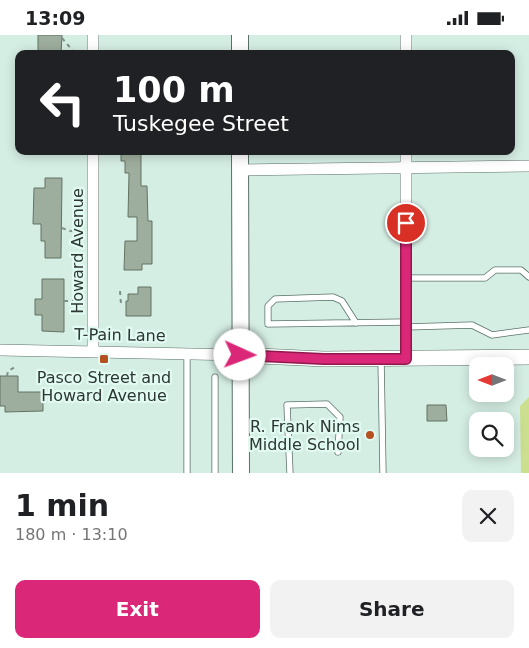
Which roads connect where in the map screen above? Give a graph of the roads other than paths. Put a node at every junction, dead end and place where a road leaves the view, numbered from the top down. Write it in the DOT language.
graph roads {
  1 [pos="93,35"];
  2 [pos="240,35"];
  3 [pos="406,35"];
  4 [pos="89,50"];
  5 [pos="240,50"];
  6 [pos="406,50"];
  7 [pos="93,155"];
  8 [pos="240,155"];
  9 [pos="406,155"];
  10 [pos="529,166"];
  11 [pos="406,167"];
  12 [pos="240,170"];
  13 [pos="529,277"];
  14 [pos="406,278"];
  15 [pos="356,323"];
  16 [pos="406,324"];
  17 [pos="529,331"];
  18 [pos="0,350"];
  19 [pos="93,350"];
  20 [pos="187,352"];
  21 [pos="240,355"];
  22 [pos="529,357"];
  23 [pos="381,359"];
  24 [pos="406,359"];
  25 [pos="215,377"];
  26 [pos="338,452"];
  27 [pos="187,473"];
  28 [pos="215,473"];
  29 [pos="241,473"];
  30 [pos="290,473"];
  31 [pos="383,473"];
  1 -- 4 [label="street"];
  2 -- 5 [label="main road"];
  3 -- 6 [label="street"];
  7 -- 19 [label="street, Howard Avenue"];
  8 -- 12 [label="main road"];
  9 -- 11 [label="street"];
  10 -- 11 [label="street"];
  11 -- 12 [label="street"];
  11 -- 14 [label="street"];
  12 -- 21 [label="main road"];
  13 -- 14 [label="lane"];
  14 -- 16 [label="street"];
  15 -- 15 [label="lane"];
  15 -- 16 [label="lane"];
  16 -- 17 [label="lane"];
  16 -- 24 [label="street"];
  18 -- 19 [label="street, T-Pain Lane"];
  19 -- 20 [label="street, T-Pain Lane"];
  20 -- 21 [label="street, T-Pain Lane"];
  20 -- 27 [label="lane"];
  21 -- 23 [label="street"];
  21 -- 29 [label="main road"];
  22 -- 24 [label="street"];
  23 -- 24 [label="street"];
  23 -- 31 [label="lane"];
  25 -- 28 [label="lane"];
  26 -- 30 [label="lane"];
}
